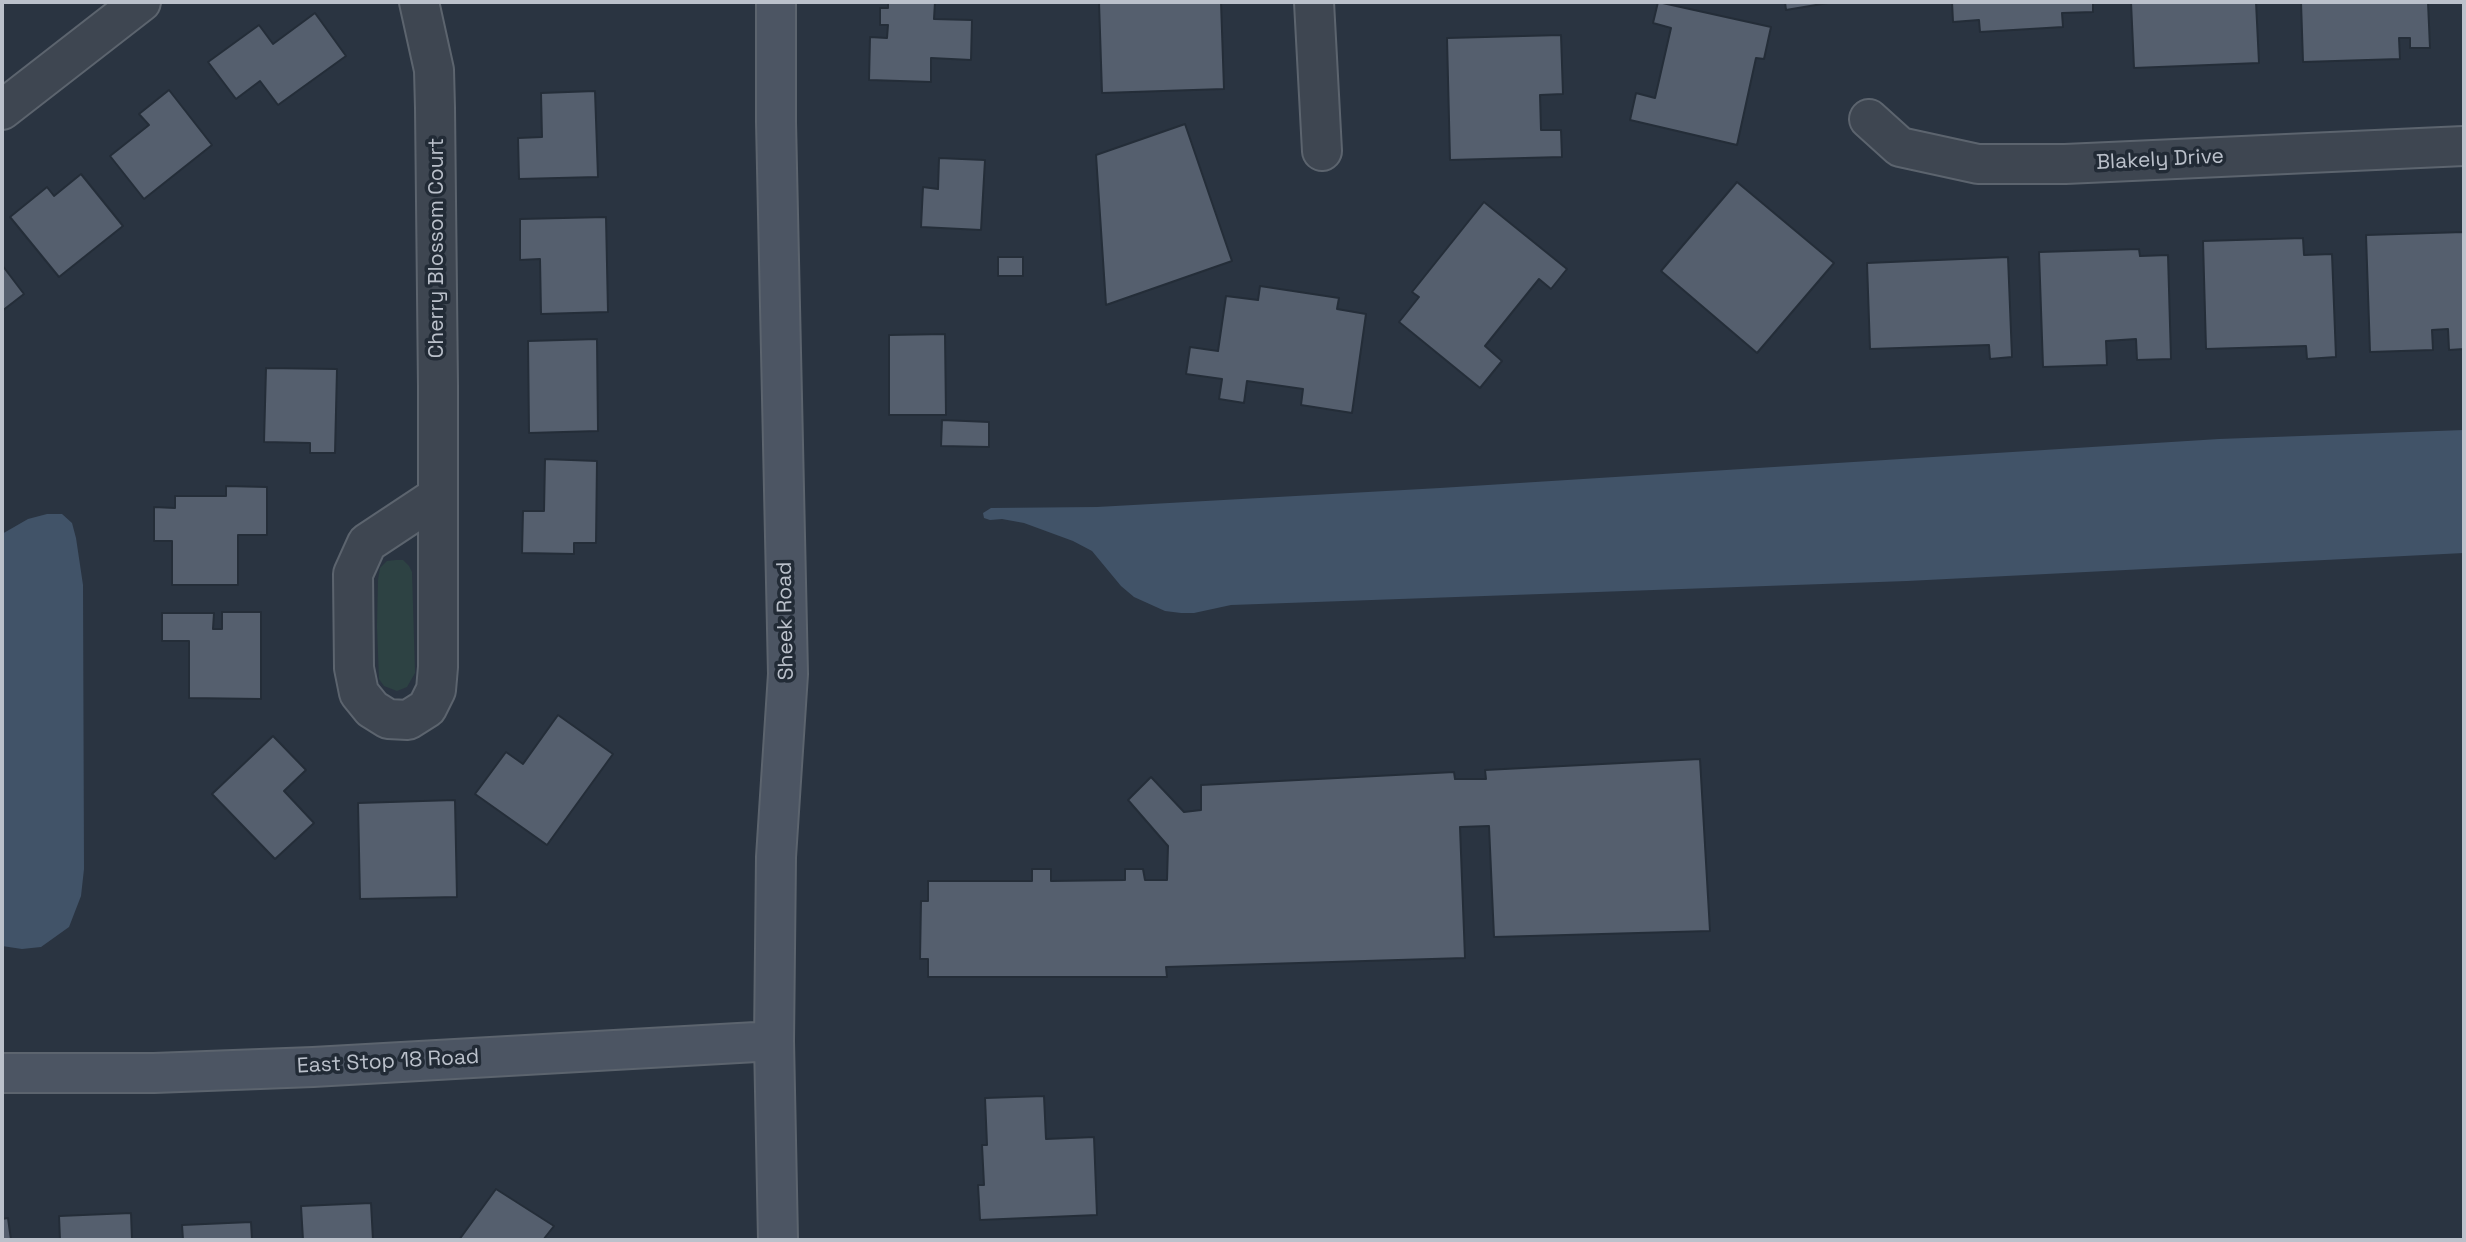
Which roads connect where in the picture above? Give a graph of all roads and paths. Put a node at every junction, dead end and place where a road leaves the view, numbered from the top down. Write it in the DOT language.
graph roads {
  1 [pos="141,2"];
  2 [pos="419,2"];
  3 [pos="776,2"];
  4 [pos="1314,2"];
  5 [pos="2,110"];
  6 [pos="1869,119"];
  7 [pos="2464,146"];
  8 [pos="1322,151"];
  9 [pos="438,496"];
  10 [pos="774,1041"];
  11 [pos="2,1073"];
  12 [pos="778,1240"];
  1 -- 5 [label="street"];
  2 -- 9 [label="street, Cherry Blossom Court"];
  3 -- 10 [label="street, Sheek Road"];
  4 -- 8 [label="street"];
  6 -- 7 [label="street, Blakely Drive"];
  9 -- 9 [label="street, Cherry Blossom Court"];
  10 -- 11 [label="street, East Stop 18 Road"];
  10 -- 12 [label="street, Sheek Road"];
}
